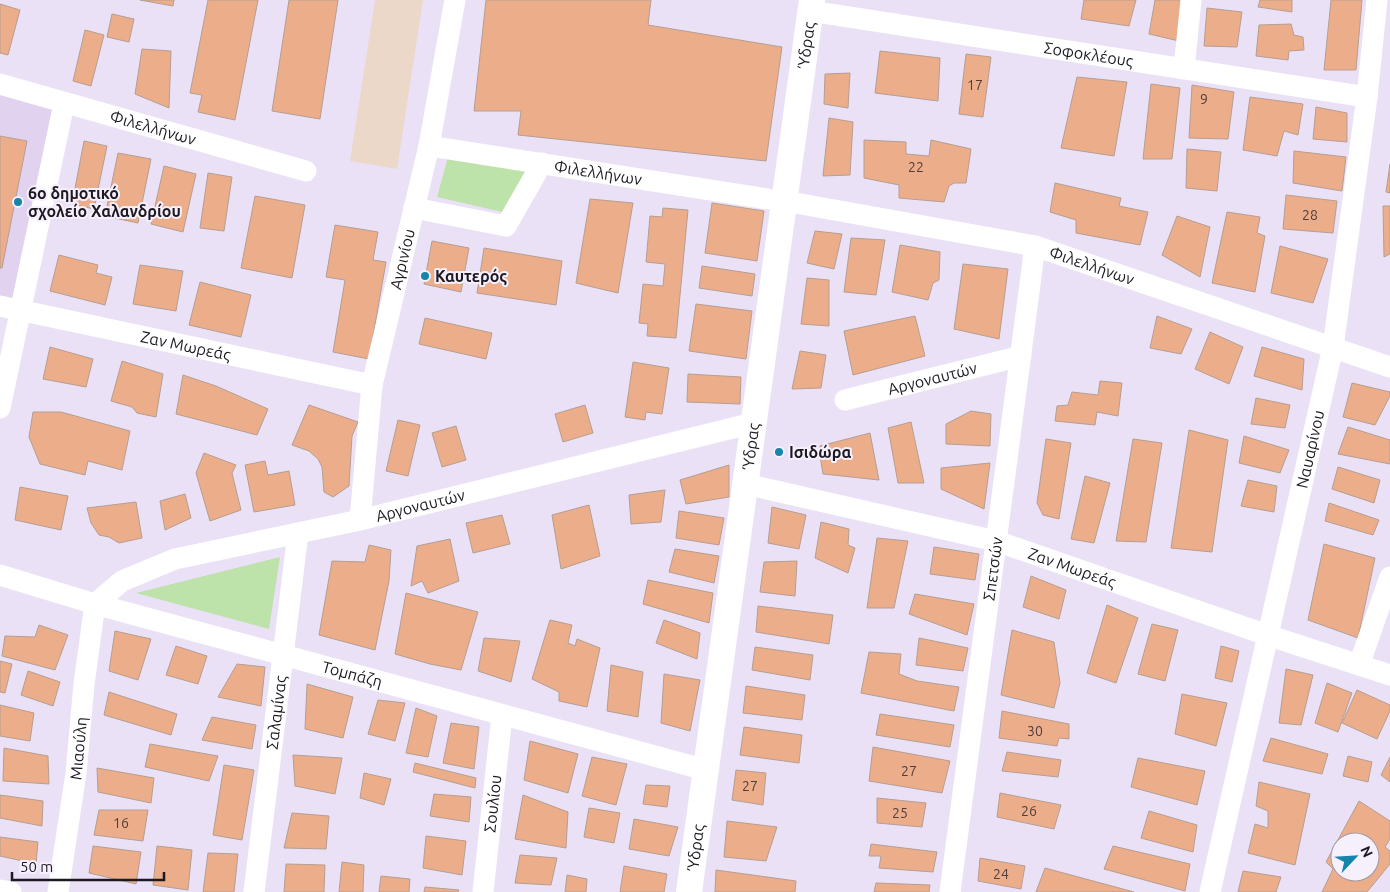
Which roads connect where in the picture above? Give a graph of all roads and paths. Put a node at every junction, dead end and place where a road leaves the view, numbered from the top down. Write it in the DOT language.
graph roads {
  1 [pos="455,0"];
  2 [pos="1191,0"];
  3 [pos="1377,0"];
  4 [pos="811,5"];
  5 [pos="1184,68"];
  6 [pos="0,84"];
  7 [pos="1367,97"];
  8 [pos="62,113"];
  9 [pos="429,146"];
  10 [pos="542,163"];
  11 [pos="306,171"];
  12 [pos="776,200"];
  13 [pos="414,208"];
  14 [pos="1035,246"];
  15 [pos="0,306"];
  16 [pos="21,311"];
  17 [pos="1333,347"];
  18 [pos="1021,356"];
  19 [pos="1390,368"];
  20 [pos="372,385"];
  21 [pos="845,400"];
  22 [pos="0,408"];
  23 [pos="753,423"];
  24 [pos="745,484"];
  25 [pos="360,520"];
  26 [pos="298,533"];
  27 [pos="996,541"];
  28 [pos="0,576"];
  29 [pos="1390,577"];
  30 [pos="94,604"];
  31 [pos="1267,635"];
  32 [pos="283,654"];
  33 [pos="1359,665"];
  34 [pos="1390,675"];
  35 [pos="502,715"];
  36 [pos="706,770"];
  37 [pos="0,890"];
  38 [pos="11,892"];
  39 [pos="58,892"];
  40 [pos="254,892"];
  41 [pos="483,892"];
  42 [pos="689,892"];
  43 [pos="950,892"];
  44 [pos="1210,892"];
  1 -- 9 [label="street, Αγρινίου"];
  2 -- 5 [label="street"];
  3 -- 7 [label="street, Ναυαρίνου"];
  4 -- 5 [label="street, Σοφοκλέους"];
  4 -- 12 [label="street, Ύδρας"];
  5 -- 7 [label="street, Σοφοκλέους"];
  6 -- 11 [label="street, Φιλελλήνων"];
  7 -- 17 [label="street, Ναυαρίνου"];
  8 -- 16 [label="street"];
  9 -- 10 [label="street, Φιλελλήνων"];
  9 -- 13 [label="street, Αγρινίου"];
  10 -- 12 [label="street, Φιλελλήνων"];
  10 -- 13 [label="street"];
  12 -- 14 [label="street, Φιλελλήνων"];
  12 -- 23 [label="street, Ύδρας"];
  13 -- 20 [label="street, Αγρινίου"];
  14 -- 17 [label="street, Φιλελλήνων"];
  14 -- 18 [label="street, Σπετσών"];
  15 -- 16 [label="street, Ζαν Μωρεάς"];
  16 -- 20 [label="street, Ζαν Μωρεάς"];
  16 -- 22 [label="street"];
  17 -- 19 [label="street, Φιλελλήνων"];
  17 -- 31 [label="street, Ναυαρίνου"];
  18 -- 21 [label="street, Αργοναυτών"];
  18 -- 27 [label="street, Σπετσών"];
  20 -- 25 [label="street, Αγρινίου"];
  23 -- 24 [label="street, Ύδρας"];
  23 -- 25 [label="street, Αργοναυτών"];
  24 -- 27 [label="street, Ζαν Μωρεάς"];
  24 -- 36 [label="street, Ύδρας"];
  25 -- 26 [label="street, Αργοναυτών"];
  26 -- 30 [label="street, Αργοναυτών"];
  26 -- 32 [label="street, Σαλαμίνας"];
  27 -- 31 [label="street, Ζαν Μωρεάς"];
  27 -- 43 [label="street, Σπετσών"];
  28 -- 30 [label="street, Τομπάζη"];
  29 -- 33 [label="street"];
  30 -- 32 [label="street, Τομπάζη"];
  30 -- 39 [label="street, Μιαούλη"];
  31 -- 33 [label="street, Ζαν Μωρεάς"];
  31 -- 44 [label="street, Ναυαρίνου"];
  32 -- 35 [label="street, Τομπάζη"];
  32 -- 40 [label="street, Σαλαμίνας"];
  33 -- 34 [label="street, Ζαν Μωρεάς"];
  35 -- 36 [label="street, Τομπάζη"];
  35 -- 41 [label="street, Σουλίου"];
  36 -- 42 [label="street, Ύδρας"];
  37 -- 38 [label="street"];
}
